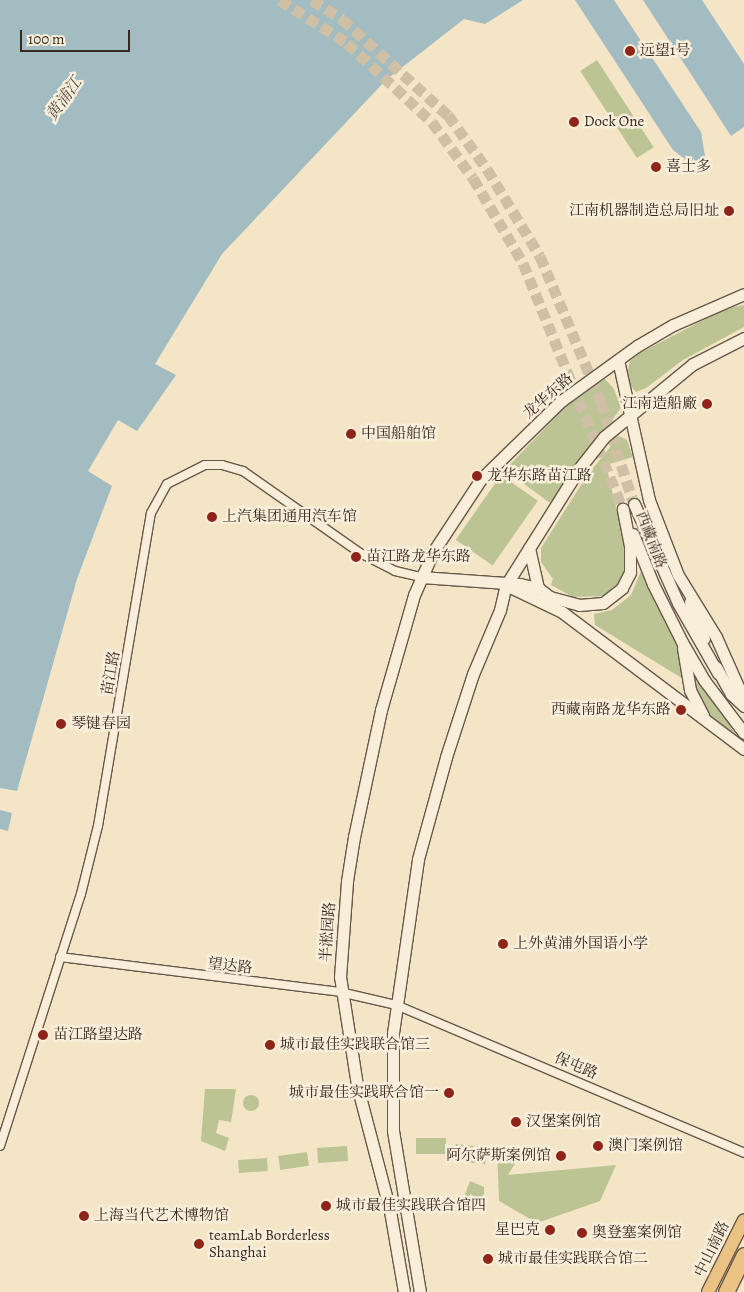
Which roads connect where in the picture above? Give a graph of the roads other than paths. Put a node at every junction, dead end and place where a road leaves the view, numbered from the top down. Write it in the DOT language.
graph roads {
  1 [pos="744,294"];
  2 [pos="744,338"];
  3 [pos="618,360"];
  4 [pos="628,419"];
  5 [pos="634,504"];
  6 [pos="529,548"];
  7 [pos="678,575"];
  8 [pos="421,577"];
  9 [pos="506,585"];
  10 [pos="538,588"];
  11 [pos="682,642"];
  12 [pos="718,673"];
  13 [pos="738,689"];
  14 [pos="744,700"];
  15 [pos="744,706"];
  16 [pos="705,720"];
  17 [pos="744,733"];
  18 [pos="744,749"];
  19 [pos="60,957"];
  20 [pos="340,992"];
  21 [pos="396,1004"];
  22 [pos="0,1146"];
  23 [pos="744,1153"];
  24 [pos="744,1220"];
  25 [pos="744,1255"];
  26 [pos="744,1274"];
  27 [pos="404,1292"];
  28 [pos="420,1292"];
  29 [pos="708,1292"];
  30 [pos="726,1292"];
  31 [pos="735,1292"];
  1 -- 3 [label="main road, 龙华东路"];
  2 -- 4 [label="main road"];
  3 -- 4 [label="main road, 西藏南路"];
  3 -- 8 [label="main road, 龙华东路"];
  4 -- 6 [label="main road"];
  4 -- 7 [label="main road, 西藏南路"];
  5 -- 12 [label="main road"];
  6 -- 9 [label="main road"];
  6 -- 10 [label="main road"];
  7 -- 12 [label="main road, 西藏南路"];
  7 -- 13 [label="main road, 西藏南路"];
  8 -- 9 [label="main road, 西藏南路"];
  8 -- 19 [label="street, 苗江路"];
  8 -- 20 [label="main road, 半淞园路"];
  9 -- 10 [label="main road, 西藏南路"];
  9 -- 16 [label="main road, 西藏南路"];
  9 -- 21 [label="main road"];
  10 -- 11 [label="main road, 西藏南路"];
  11 -- 16 [label="main road"];
  11 -- 17 [label="main road, 西藏南路"];
  12 -- 13 [label="main road, 西藏南路"];
  13 -- 14 [label="main road, 西藏南路"];
  13 -- 15 [label="main road, 西藏南路"];
  16 -- 18 [label="main road, 西藏南路"];
  19 -- 20 [label="street, 望达路"];
  19 -- 22 [label="street, 苗江路"];
  20 -- 21 [label="street, 望达路"];
  20 -- 27 [label="main road, 半淞园路"];
  21 -- 23 [label="street, 保屯路"];
  21 -- 28 [label="main road"];
  24 -- 29 [label="main road, 中山南路"];
  25 -- 30 [label="highway"];
  26 -- 31 [label="highway"];
}
